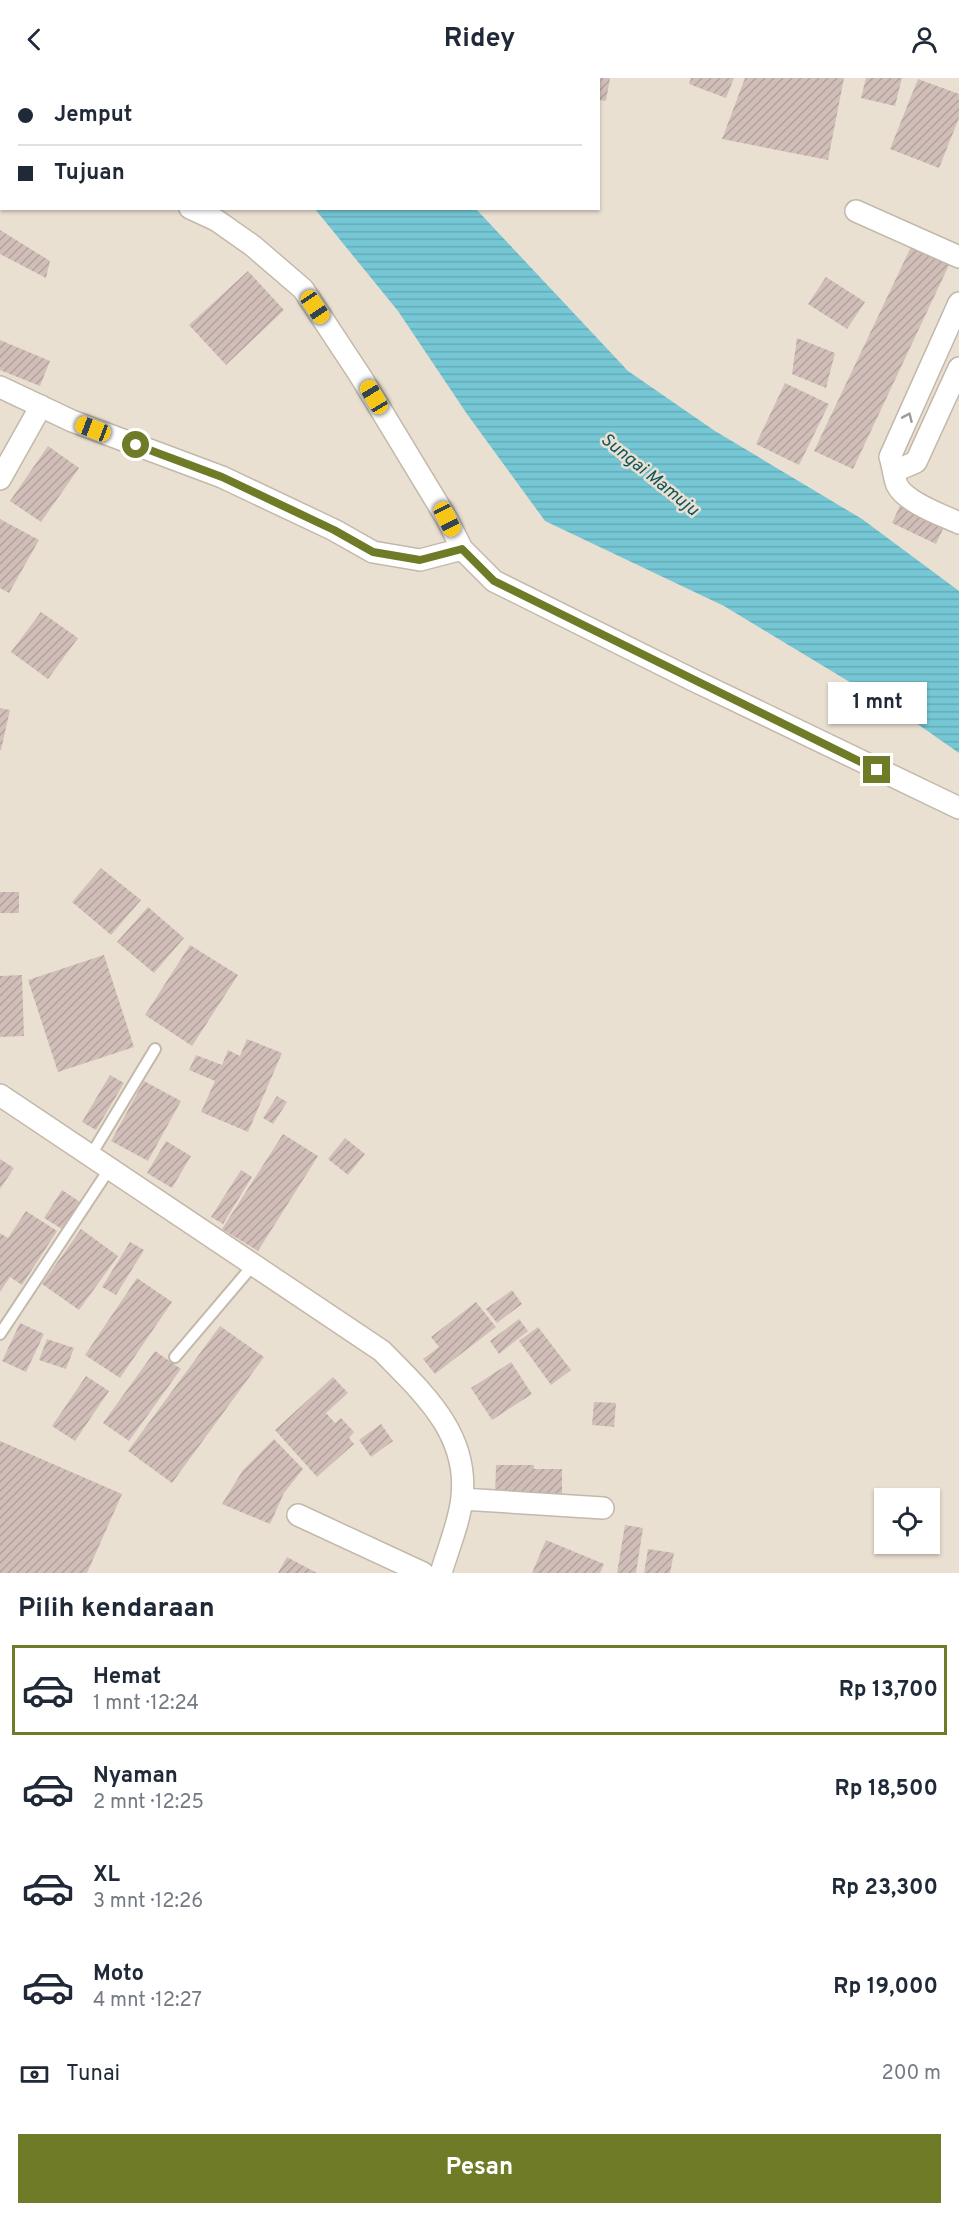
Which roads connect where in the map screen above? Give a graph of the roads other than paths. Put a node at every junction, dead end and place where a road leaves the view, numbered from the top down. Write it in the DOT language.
graph roads {
  1 [pos="194,210"];
  2 [pos="856,211"];
  3 [pos="959,257"];
  4 [pos="959,303"];
  5 [pos="959,368"];
  6 [pos="0,387"];
  7 [pos="41,406"];
  8 [pos="895,471"];
  9 [pos="0,479"];
  10 [pos="959,523"];
  11 [pos="462,549"];
  12 [pos="959,808"];
  13 [pos="155,1049"];
  14 [pos="0,1095"];
  15 [pos="91,1155"];
  16 [pos="110,1168"];
  17 [pos="254,1264"];
  18 [pos="0,1334"];
  19 [pos="175,1357"];
  20 [pos="462,1499"];
  21 [pos="603,1508"];
  22 [pos="298,1515"];
  23 [pos="423,1573"];
  24 [pos="441,1573"];
  1 -- 11 [label="street"];
  2 -- 3 [label="street"];
  8 -- 4 [label="street, one-way"];
  5 -- 8 [label="street"];
  6 -- 7 [label="street"];
  7 -- 9 [label="street"];
  7 -- 11 [label="street"];
  8 -- 10 [label="street"];
  11 -- 12 [label="street"];
  13 -- 15 [label="lane"];
  14 -- 15 [label="street"];
  15 -- 16 [label="street"];
  16 -- 17 [label="street"];
  16 -- 18 [label="lane"];
  17 -- 19 [label="lane"];
  17 -- 20 [label="street"];
  20 -- 21 [label="street"];
  20 -- 24 [label="street"];
  22 -- 23 [label="street"];
}
